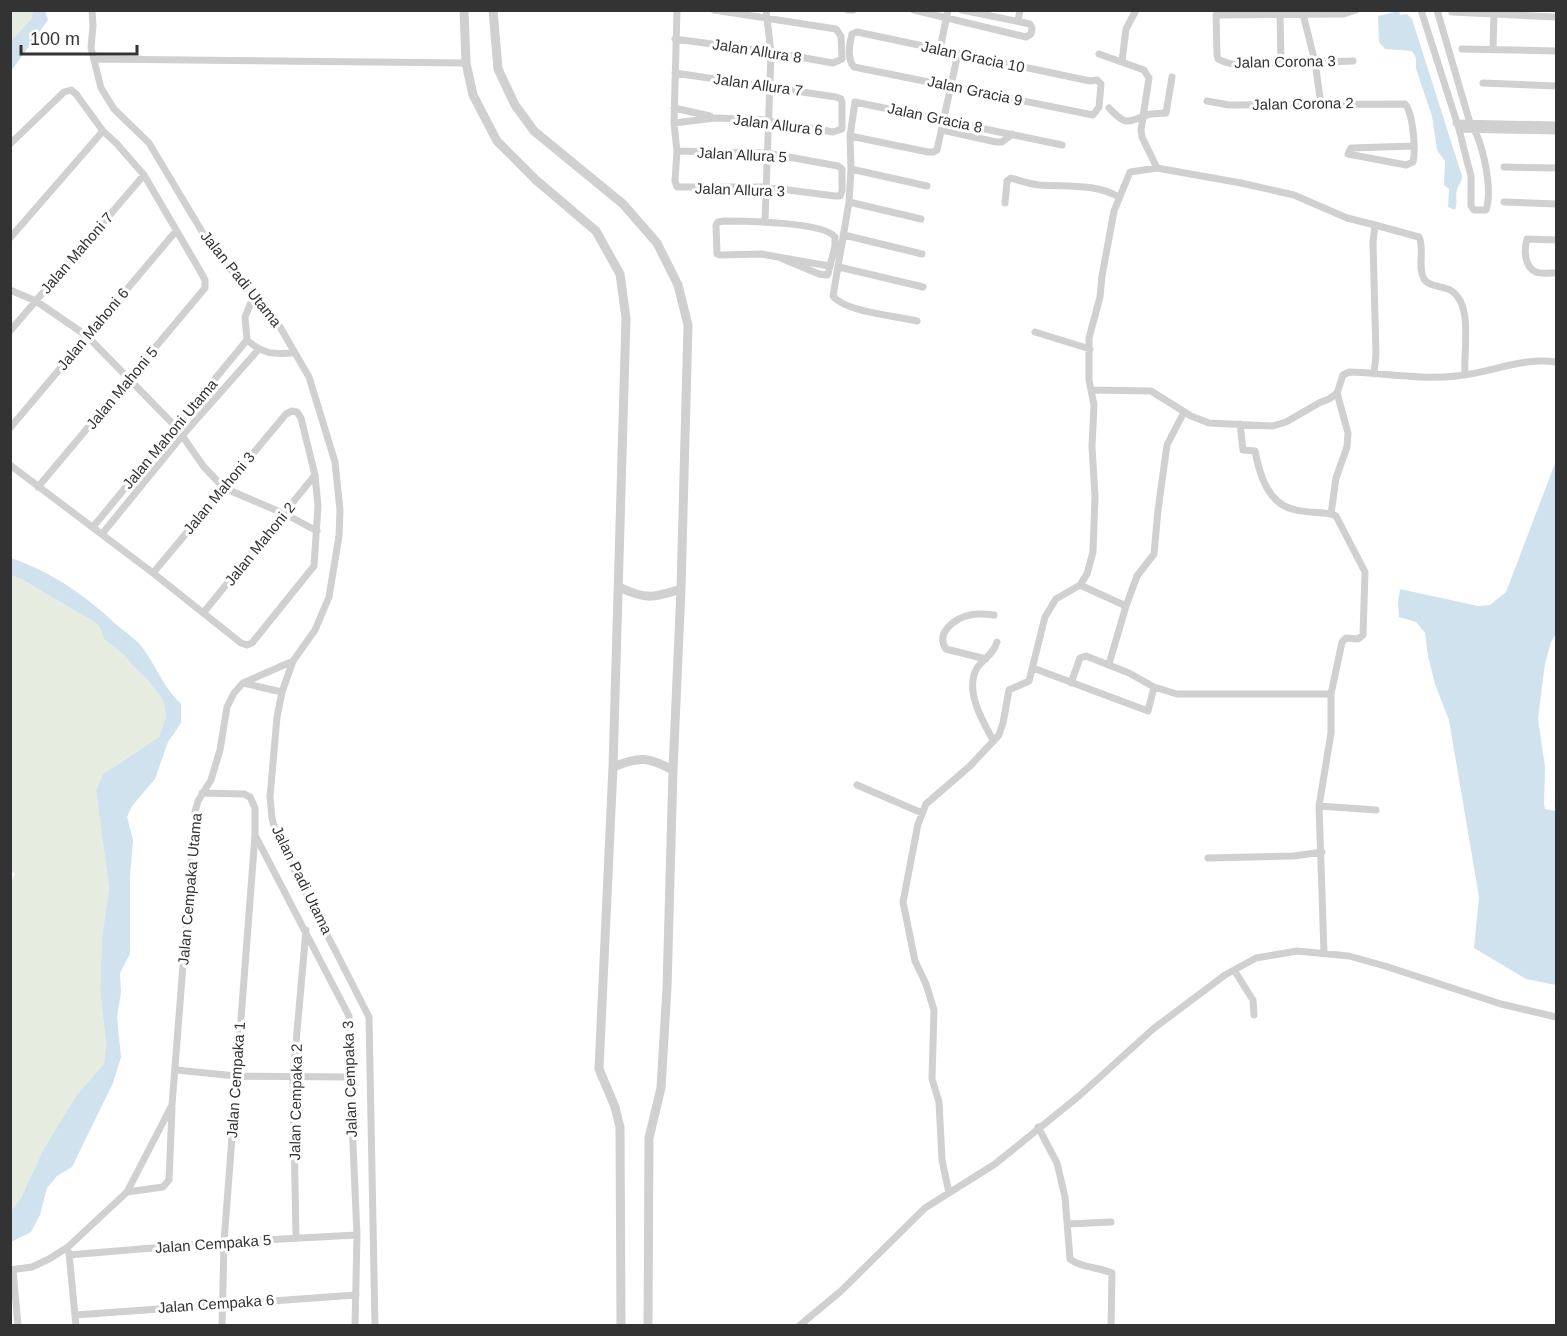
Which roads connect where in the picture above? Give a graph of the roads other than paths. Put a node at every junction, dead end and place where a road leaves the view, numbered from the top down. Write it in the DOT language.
graph roads {
  1 [pos="92,10"];
  2 [pos="464,10"];
  3 [pos="493,10"];
  4 [pos="677,10"];
  5 [pos="714,10"];
  6 [pos="848,10"];
  7 [pos="853,10"];
  8 [pos="914,10"];
  9 [pos="962,10"];
  10 [pos="1020,10"];
  11 [pos="1136,10"];
  12 [pos="1356,10"];
  13 [pos="1421,10"];
  14 [pos="1437,10"];
  15 [pos="1240,12"];
  16 [pos="1303,12"];
  17 [pos="1452,12"];
  18 [pos="1494,12"];
  19 [pos="766,14"];
  20 [pos="947,15"];
  21 [pos="1280,15"];
  22 [pos="1557,17"];
  23 [pos="1018,21"];
  24 [pos="675,39"];
  25 [pos="1462,49"];
  26 [pos="940,50"];
  27 [pos="1493,50"];
  28 [pos="1557,51"];
  29 [pos="771,52"];
  30 [pos="958,53"];
  31 [pos="1099,54"];
  32 [pos="94,58"];
  33 [pos="1122,61"];
  34 [pos="1353,61"];
  35 [pos="1281,62"];
  36 [pos="1315,62"];
  37 [pos="466,63"];
  38 [pos="857,68"];
  39 [pos="675,73"];
  40 [pos="1173,76"];
  41 [pos="1483,83"];
  42 [pos="951,85"];
  43 [pos="770,86"];
  44 [pos="1557,86"];
  45 [pos="1208,102"];
  46 [pos="1321,105"];
  47 [pos="674,108"];
  48 [pos="1109,108"];
  49 [pos="1093,115"];
  50 [pos="1143,117"];
  51 [pos="715,118"];
  52 [pos="768,120"];
  53 [pos="944,120"];
  54 [pos="674,123"];
  55 [pos="1470,123"];
  56 [pos="1557,125"];
  57 [pos="1458,126"];
  58 [pos="942,130"];
  59 [pos="1475,130"];
  60 [pos="103,131"];
  61 [pos="840,131"];
  62 [pos="1557,131"];
  63 [pos="1012,134"];
  64 [pos="850,136"];
  65 [pos="10,144"];
  66 [pos="1062,145"];
  67 [pos="1413,146"];
  68 [pos="677,152"];
  69 [pos="767,153"];
  70 [pos="1504,167"];
  71 [pos="1157,168"];
  72 [pos="1557,168"];
  73 [pos="851,169"];
  74 [pos="144,175"];
  75 [pos="927,186"];
  76 [pos="765,188"];
  77 [pos="840,196"];
  78 [pos="1119,197"];
  79 [pos="849,202"];
  80 [pos="1504,202"];
  81 [pos="1005,203"];
  82 [pos="1557,204"];
  83 [pos="921,219"];
  84 [pos="765,222"];
  85 [pos="1376,225"];
  86 [pos="176,231"];
  87 [pos="844,235"];
  88 [pos="10,238"];
  89 [pos="1557,240"];
  90 [pos="922,254"];
  91 [pos="839,267"];
  92 [pos="1557,273"];
  93 [pos="923,287"];
  94 [pos="10,290"];
  95 [pos="254,295"];
  96 [pos="36,301"];
  97 [pos="916,321"];
  98 [pos="10,331"];
  99 [pos="1035,332"];
  100 [pos="87,336"];
  101 [pos="247,340"];
  102 [pos="1089,349"];
  103 [pos="258,350"];
  104 [pos="295,353"];
  105 [pos="1557,362"];
  106 [pos="1374,374"];
  107 [pos="1465,375"];
  108 [pos="130,379"];
  109 [pos="1092,390"];
  110 [pos="1337,393"];
  111 [pos="1184,412"];
  112 [pos="1240,424"];
  113 [pos="176,427"];
  114 [pos="10,428"];
  115 [pos="181,437"];
  116 [pos="10,465"];
  117 [pos="315,475"];
  118 [pos="38,487"];
  119 [pos="224,488"];
  120 [pos="285,514"];
  121 [pos="1330,514"];
  122 [pos="93,527"];
  123 [pos="317,531"];
  124 [pos="102,534"];
  125 [pos="153,573"];
  126 [pos="1080,585"];
  127 [pos="619,587"];
  128 [pos="681,589"];
  129 [pos="1126,606"];
  130 [pos="204,612"];
  131 [pos="994,615"];
  132 [pos="997,642"];
  133 [pos="986,659"];
  134 [pos="293,662"];
  135 [pos="1108,664"];
  136 [pos="1033,668"];
  137 [pos="243,683"];
  138 [pos="1071,683"];
  139 [pos="1154,687"];
  140 [pos="282,692"];
  141 [pos="1331,694"];
  142 [pos="993,740"];
  143 [pos="613,766"];
  144 [pos="673,770"];
  145 [pos="857,785"];
  146 [pos="202,793"];
  147 [pos="1319,806"];
  148 [pos="1376,810"];
  149 [pos="922,813"];
  150 [pos="255,835"];
  151 [pos="1322,852"];
  152 [pos="1208,858"];
  153 [pos="306,930"];
  154 [pos="1324,953"];
  155 [pos="1234,970"];
  156 [pos="1254,1015"];
  157 [pos="1557,1017"];
  158 [pos="176,1070"];
  159 [pos="236,1076"];
  160 [pos="293,1077"];
  161 [pos="350,1077"];
  162 [pos="172,1105"];
  163 [pos="1038,1127"];
  164 [pos="127,1192"];
  165 [pos="950,1193"];
  166 [pos="1111,1222"];
  167 [pos="1068,1224"];
  168 [pos="357,1235"];
  169 [pos="296,1238"];
  170 [pos="224,1242"];
  171 [pos="69,1251"];
  172 [pos="12,1270"];
  173 [pos="356,1295"];
  174 [pos="221,1304"];
  175 [pos="75,1315"];
  176 [pos="18,1326"];
  177 [pos="76,1326"];
  178 [pos="222,1326"];
  179 [pos="355,1326"];
  180 [pos="375,1326"];
  181 [pos="621,1326"];
  182 [pos="648,1326"];
  183 [pos="798,1326"];
  184 [pos="1111,1326"];
  1 -- 32 [label="street, Jalan Padi Utama"];
  2 -- 37 [label="street"];
  3 -- 128 [label="street"];
  4 -- 24 [label="street"];
  5 -- 19 [label="street"];
  6 -- 7 [label="street"];
  8 -- 20 [label="street"];
  9 -- 23 [label="street"];
  10 -- 23 [label="street"];
  11 -- 33 [label="street"];
  12 -- 16 [label="street"];
  13 -- 57 [label="street"];
  14 -- 55 [label="street"];
  15 -- 21 [label="street"];
  15 -- 35 [label="street, Jalan Corona 3"];
  16 -- 21 [label="street"];
  16 -- 36 [label="street"];
  17 -- 18 [label="street"];
  18 -- 22 [label="street"];
  18 -- 27 [label="street"];
  19 -- 29 [label="street"];
  19 -- 29 [label="street, Jalan Allura 8"];
  20 -- 23 [label="street"];
  20 -- 26 [label="street"];
  21 -- 35 [label="street"];
  24 -- 29 [label="street, Jalan Allura 8"];
  24 -- 39 [label="street"];
  25 -- 27 [label="street"];
  26 -- 30 [label="street, Jalan Gracia 10"];
  26 -- 38 [label="street, Jalan Gracia 10"];
  27 -- 28 [label="street"];
  29 -- 43 [label="street"];
  30 -- 42 [label="street"];
  30 -- 49 [label="street, Jalan Gracia 10"];
  31 -- 33 [label="street"];
  32 -- 37 [label="street"];
  32 -- 95 [label="street, Jalan Padi Utama"];
  33 -- 50 [label="street"];
  34 -- 36 [label="street, Jalan Corona 3"];
  35 -- 36 [label="street, Jalan Corona 3"];
  36 -- 46 [label="street"];
  37 -- 127 [label="street"];
  38 -- 42 [label="street, Jalan Gracia 9"];
  39 -- 43 [label="street, Jalan Allura 7"];
  39 -- 47 [label="street"];
  40 -- 50 [label="street"];
  41 -- 44 [label="street"];
  42 -- 49 [label="street, Jalan Gracia 9"];
  42 -- 53 [label="street"];
  43 -- 52 [label="street"];
  43 -- 61 [label="street, Jalan Allura 7"];
  45 -- 46 [label="street, Jalan Corona 2"];
  46 -- 67 [label="street, Jalan Corona 2"];
  47 -- 51 [label="street, Jalan Allura 6"];
  47 -- 54 [label="street"];
  48 -- 50 [label="street"];
  50 -- 71 [label="street"];
  51 -- 52 [label="street, Jalan Allura 6"];
  51 -- 54 [label="street, Jalan Allura 6"];
  52 -- 61 [label="street, Jalan Allura 6"];
  52 -- 69 [label="street"];
  53 -- 58 [label="street"];
  53 -- 63 [label="street, Jalan Gracia 8"];
  53 -- 64 [label="street, Jalan Gracia 8"];
  54 -- 68 [label="street"];
  55 -- 56 [label="street"];
  55 -- 57 [label="street"];
  55 -- 59 [label="street"];
  57 -- 59 [label="street"];
  57 -- 59 [label="street"];
  58 -- 63 [label="street, Jalan Gracia 8"];
  58 -- 64 [label="street"];
  59 -- 62 [label="street"];
  60 -- 65 [label="street"];
  60 -- 74 [label="street"];
  60 -- 88 [label="street"];
  63 -- 66 [label="street, Jalan Gracia 8"];
  64 -- 73 [label="street"];
  67 -- 67 [label="street"];
  68 -- 69 [label="street, Jalan Allura 5"];
  68 -- 76 [label="street, Jalan Allura 3"];
  69 -- 76 [label="street"];
  69 -- 77 [label="street, Jalan Allura 5"];
  70 -- 72 [label="street"];
  71 -- 78 [label="street"];
  71 -- 85 [label="street"];
  73 -- 75 [label="street"];
  73 -- 79 [label="street"];
  74 -- 86 [label="street"];
  74 -- 96 [label="street, Jalan Mahoni 7"];
  76 -- 77 [label="street, Jalan Allura 3"];
  76 -- 84 [label="street"];
  78 -- 81 [label="street"];
  78 -- 102 [label="street"];
  79 -- 83 [label="street"];
  79 -- 87 [label="street"];
  80 -- 82 [label="street"];
  84 -- 84 [label="street"];
  85 -- 106 [label="street"];
  85 -- 107 [label="street"];
  86 -- 100 [label="street, Jalan Mahoni 6"];
  86 -- 108 [label="street, Jalan Mahoni 5"];
  87 -- 90 [label="street"];
  87 -- 91 [label="street"];
  89 -- 92 [label="street"];
  91 -- 93 [label="street"];
  91 -- 97 [label="street"];
  94 -- 96 [label="street"];
  95 -- 101 [label="street"];
  95 -- 104 [label="street, Jalan Padi Utama"];
  96 -- 98 [label="street, Jalan Mahoni 7"];
  96 -- 100 [label="street"];
  99 -- 102 [label="street"];
  100 -- 108 [label="street"];
  100 -- 114 [label="street, Jalan Mahoni 6"];
  101 -- 103 [label="street"];
  101 -- 113 [label="street, Jalan Mahoni Utama"];
  102 -- 109 [label="street"];
  103 -- 104 [label="street"];
  103 -- 115 [label="street, Jalan Mahoni Utama"];
  104 -- 134 [label="street, Jalan Padi Utama"];
  105 -- 107 [label="street"];
  106 -- 107 [label="street"];
  106 -- 110 [label="street"];
  108 -- 113 [label="street"];
  108 -- 118 [label="street, Jalan Mahoni 5"];
  109 -- 111 [label="street"];
  109 -- 126 [label="street"];
  110 -- 112 [label="street"];
  110 -- 121 [label="street"];
  111 -- 112 [label="street"];
  111 -- 129 [label="street"];
  112 -- 121 [label="street"];
  113 -- 115 [label="street"];
  113 -- 122 [label="street, Jalan Mahoni Utama"];
  115 -- 119 [label="street"];
  115 -- 124 [label="street, Jalan Mahoni Utama"];
  116 -- 118 [label="street"];
  117 -- 119 [label="street, Jalan Mahoni 3"];
  117 -- 120 [label="street, Jalan Mahoni 2"];
  117 -- 123 [label="street"];
  118 -- 122 [label="street"];
  119 -- 120 [label="street"];
  119 -- 125 [label="street, Jalan Mahoni 3"];
  120 -- 123 [label="street"];
  120 -- 130 [label="street, Jalan Mahoni 2"];
  121 -- 141 [label="street"];
  122 -- 124 [label="street"];
  123 -- 130 [label="street"];
  124 -- 125 [label="street"];
  125 -- 130 [label="street"];
  126 -- 129 [label="street"];
  126 -- 136 [label="street"];
  127 -- 128 [label="street"];
  127 -- 143 [label="street"];
  128 -- 144 [label="street"];
  129 -- 135 [label="street"];
  131 -- 133 [label="street"];
  132 -- 133 [label="street"];
  133 -- 142 [label="street"];
  134 -- 137 [label="street"];
  134 -- 140 [label="street, Jalan Padi Utama"];
  135 -- 138 [label="street"];
  135 -- 139 [label="street"];
  136 -- 138 [label="street"];
  136 -- 142 [label="street"];
  137 -- 140 [label="street"];
  137 -- 146 [label="street, Jalan Cempaka Utama"];
  138 -- 139 [label="street"];
  139 -- 141 [label="street"];
  140 -- 180 [label="street, Jalan Padi Utama"];
  141 -- 147 [label="street"];
  142 -- 149 [label="street"];
  143 -- 144 [label="street"];
  143 -- 181 [label="street"];
  144 -- 182 [label="street"];
  145 -- 149 [label="street"];
  146 -- 150 [label="street, Jalan Cempaka 3"];
  146 -- 158 [label="street, Jalan Cempaka Utama"];
  147 -- 148 [label="street"];
  147 -- 151 [label="street"];
  149 -- 165 [label="street"];
  150 -- 153 [label="street, Jalan Cempaka 3"];
  150 -- 159 [label="street, Jalan Cempaka 1"];
  151 -- 152 [label="street"];
  151 -- 154 [label="street"];
  153 -- 160 [label="street, Jalan Cempaka 2"];
  153 -- 161 [label="street, Jalan Cempaka 3"];
  154 -- 155 [label="street"];
  154 -- 157 [label="street"];
  155 -- 156 [label="street"];
  155 -- 163 [label="street"];
  158 -- 159 [label="street"];
  158 -- 162 [label="street, Jalan Cempaka Utama"];
  159 -- 160 [label="street"];
  159 -- 170 [label="street, Jalan Cempaka 1"];
  160 -- 161 [label="street"];
  160 -- 169 [label="street, Jalan Cempaka 2"];
  161 -- 168 [label="street, Jalan Cempaka 3"];
  162 -- 164 [label="street"];
  162 -- 164 [label="street"];
  163 -- 165 [label="street"];
  163 -- 167 [label="street"];
  164 -- 171 [label="street"];
  165 -- 183 [label="street"];
  166 -- 167 [label="street"];
  167 -- 184 [label="street"];
  168 -- 169 [label="street, Jalan Cempaka 5"];
  168 -- 173 [label="street, Jalan Cempaka 3"];
  169 -- 170 [label="street, Jalan Cempaka 5"];
  170 -- 171 [label="street, Jalan Cempaka 5"];
  170 -- 174 [label="street, Jalan Cempaka 1"];
  171 -- 172 [label="street"];
  171 -- 175 [label="street"];
  172 -- 176 [label="street"];
  173 -- 174 [label="street, Jalan Cempaka 6"];
  173 -- 179 [label="street, Jalan Cempaka 3"];
  174 -- 175 [label="street, Jalan Cempaka 6"];
  174 -- 178 [label="street, Jalan Cempaka 1"];
  175 -- 177 [label="street"];
}
